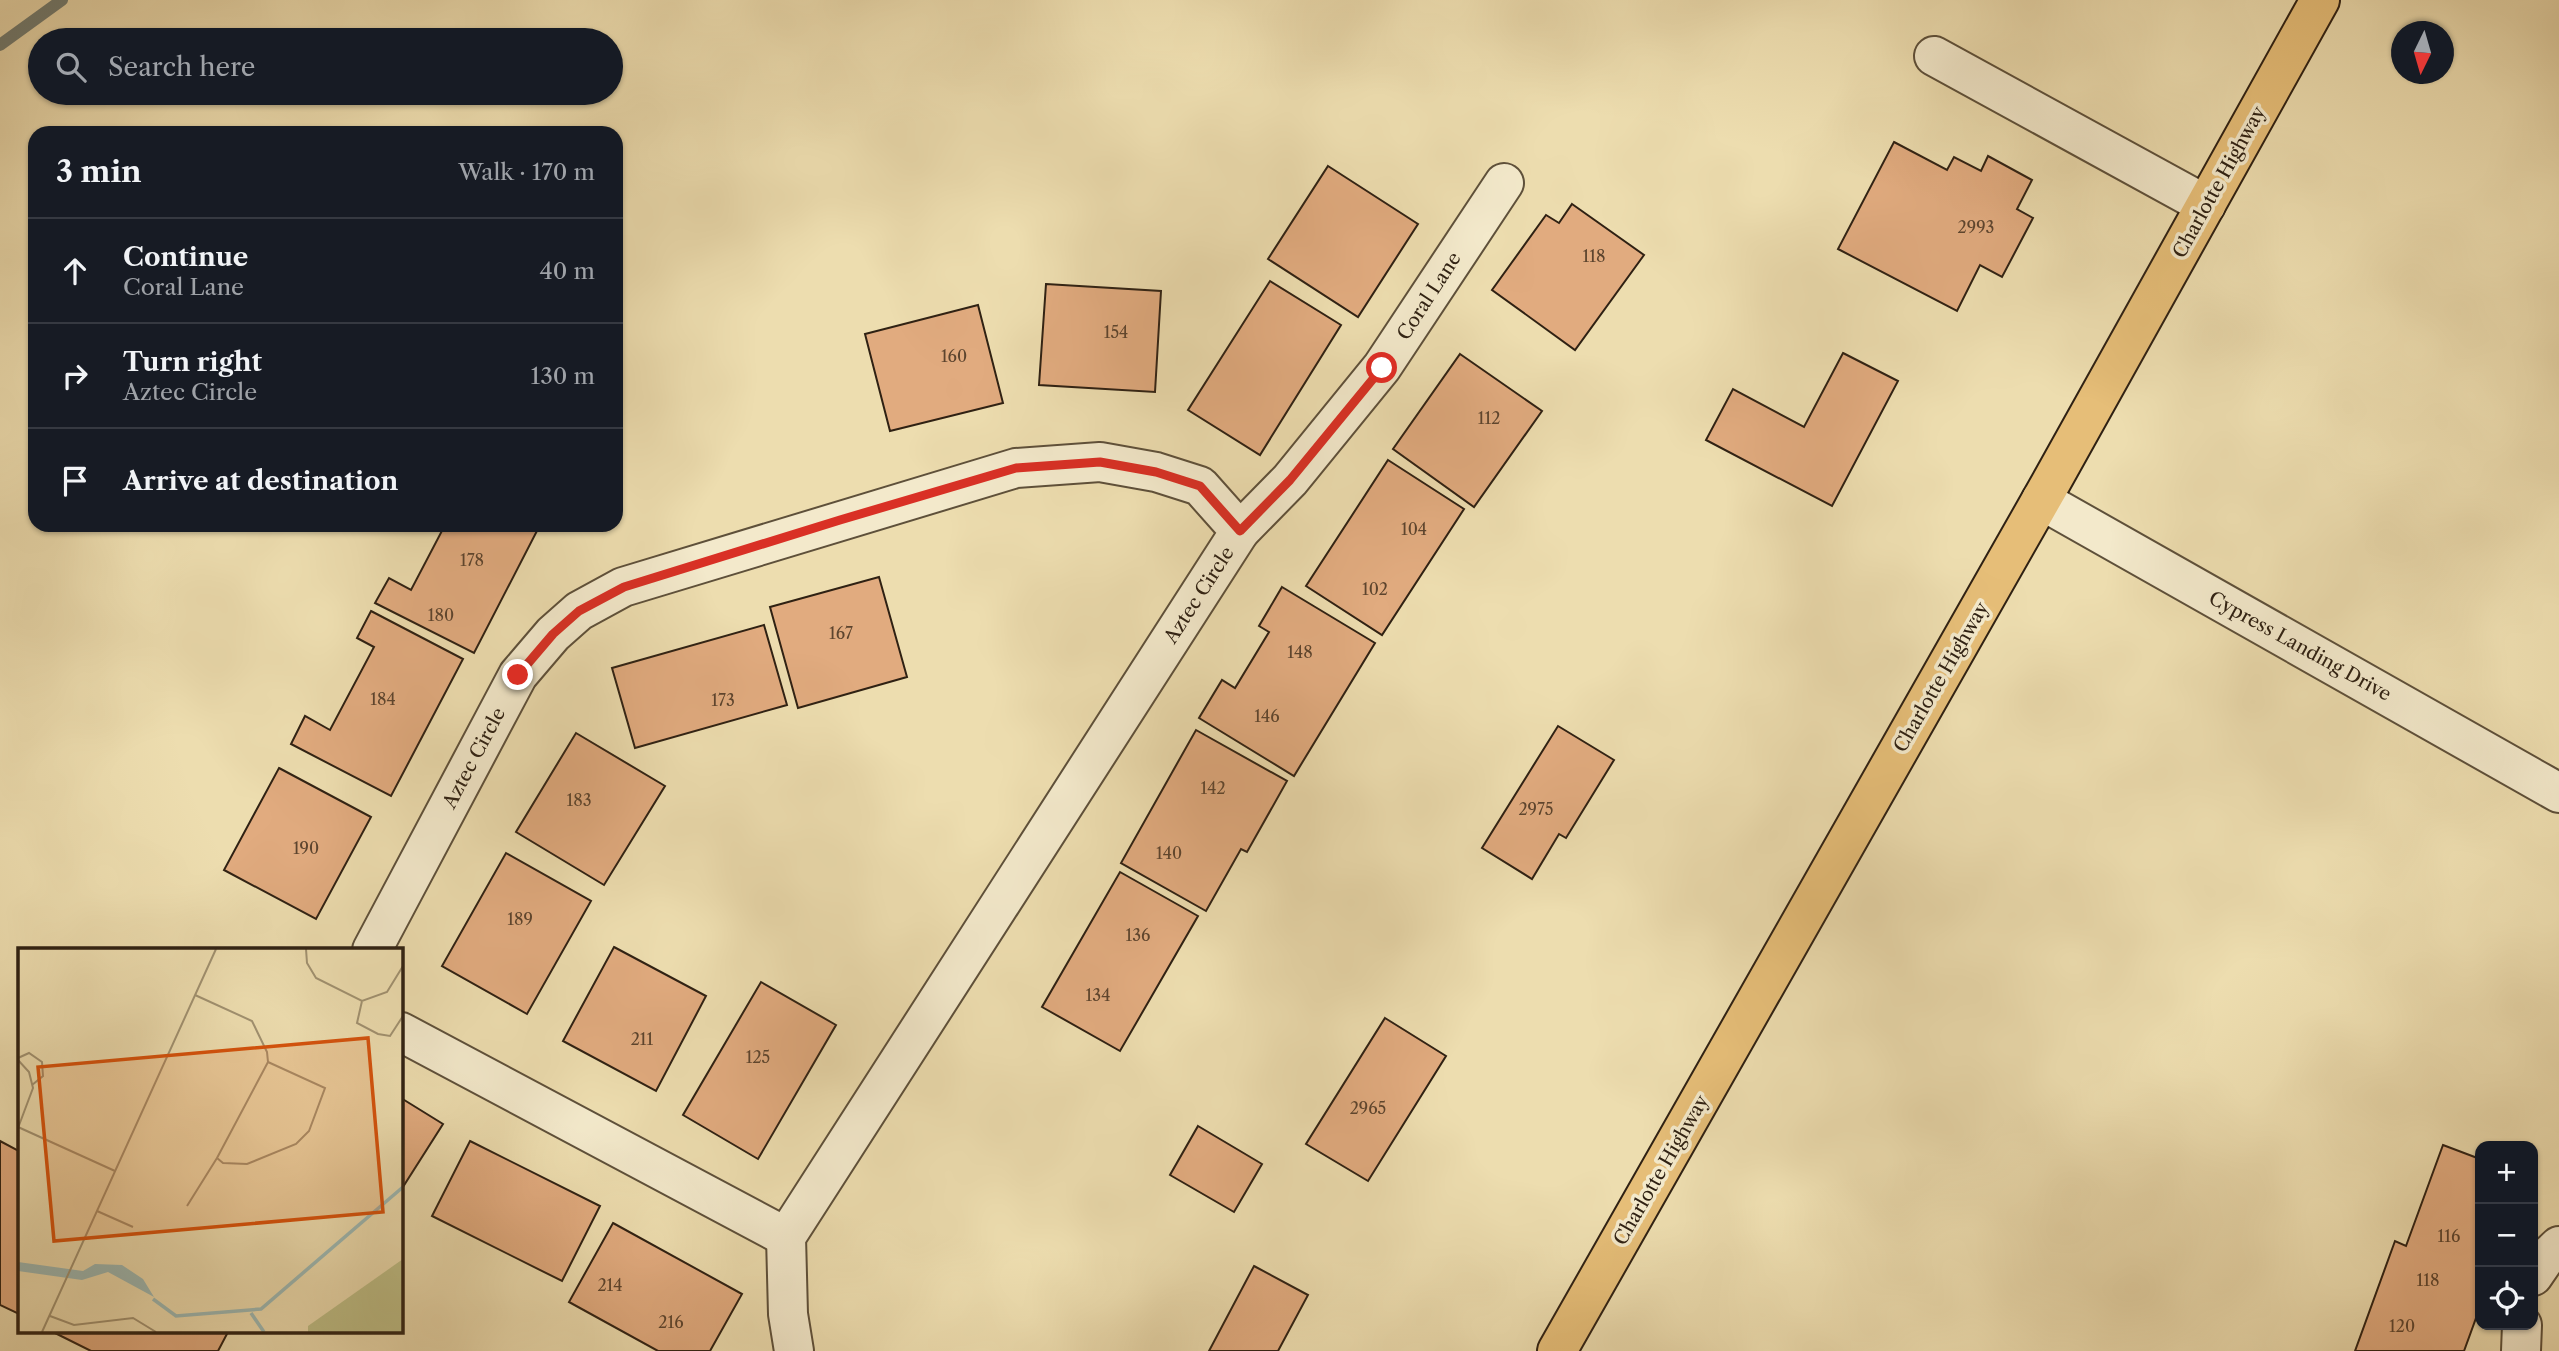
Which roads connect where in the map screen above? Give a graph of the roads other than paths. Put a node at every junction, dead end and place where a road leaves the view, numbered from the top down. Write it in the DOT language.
graph roads {
  1 [pos="2320,0"];
  2 [pos="1934,56"];
  3 [pos="1504,183"];
  4 [pos="2206,205"];
  5 [pos="2041,500"];
  6 [pos="1240,531"];
  7 [pos="2559,793"];
  8 [pos="373,948"];
  9 [pos="402,1033"];
  10 [pos="786,1237"];
  11 [pos="2559,1246"];
  12 [pos="2538,1269"];
  13 [pos="2522,1330"];
  14 [pos="794,1351"];
  15 [pos="1557,1351"];
  16 [pos="2521,1351"];
  1 -- 4 [label="main road, Charlotte Highway"];
  2 -- 4 [label="street"];
  3 -- 6 [label="street, Coral Lane"];
  4 -- 5 [label="main road, Charlotte Highway"];
  5 -- 7 [label="street, Cypress Landing Drive"];
  5 -- 15 [label="main road, Charlotte Highway"];
  6 -- 8 [label="street, Aztec Circle"];
  6 -- 10 [label="street, Aztec Circle"];
  9 -- 10 [label="street"];
  10 -- 14 [label="street"];
  11 -- 12 [label="street"];
  13 -- 16 [label="street"];
}
